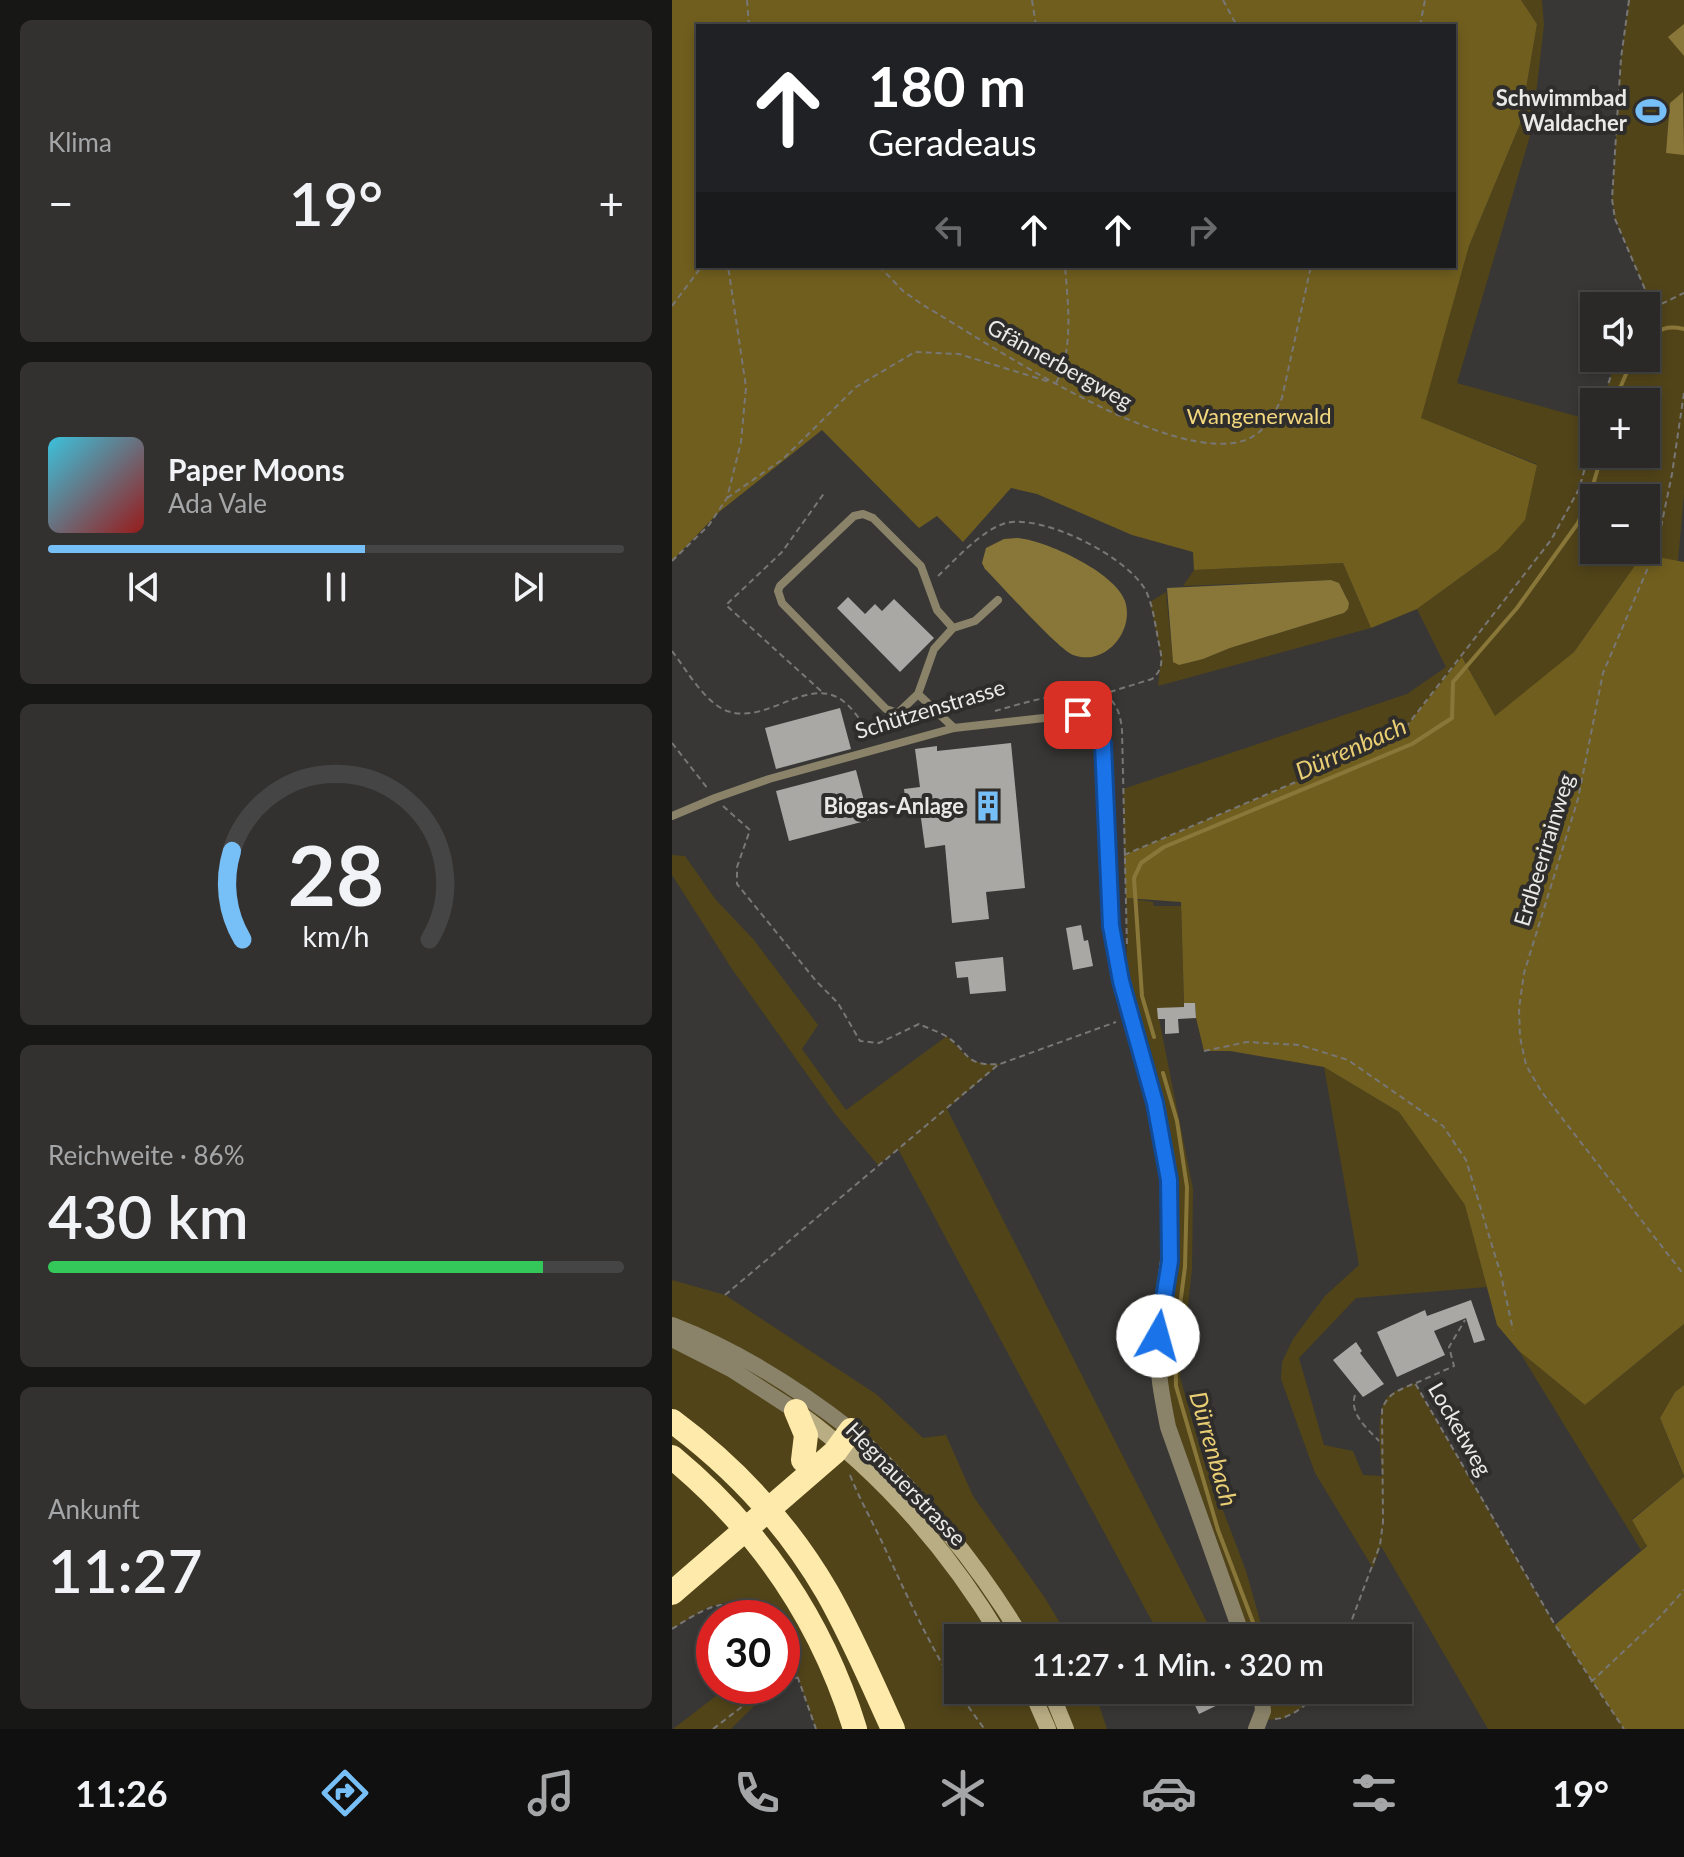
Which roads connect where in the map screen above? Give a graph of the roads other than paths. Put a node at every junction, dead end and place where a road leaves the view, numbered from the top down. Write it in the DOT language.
graph roads {
  1 [pos="998,600"];
  2 [pos="953,628"];
  3 [pos="918,694"];
  4 [pos="954,728"];
  5 [pos="672,816"];
  6 [pos="1121,981"];
  7 [pos="672,1325"];
  8 [pos="672,1339"];
  9 [pos="796,1411"];
  10 [pos="672,1421"];
  11 [pos="842,1437"];
  12 [pos="672,1457"];
  13 [pos="803,1460"];
  14 [pos="672,1468"];
  15 [pos="701,1481"];
  16 [pos="785,1487"];
  17 [pos="721,1542"];
  18 [pos="672,1575"];
  19 [pos="672,1593"];
  20 [pos="992,1624"];
  21 [pos="1013,1624"];
  22 [pos="1238,1624"];
  23 [pos="858,1653"];
  24 [pos="1037,1704"];
  25 [pos="1056,1704"];
  26 [pos="1262,1704"];
  27 [pos="1258,1724"];
  28 [pos="855,1729"];
  29 [pos="885,1729"];
  30 [pos="893,1729"];
  31 [pos="1048,1729"];
  32 [pos="1066,1729"];
  1 -- 2 [label="lane"];
  2 -- 3 [label="lane"];
  2 -- 3 [label="lane"];
  3 -- 4 [label="lane"];
  4 -- 5 [label="lane, Schützenstrasse"];
  4 -- 6 [label="lane, Schützenstrasse"];
  6 -- 22 [label="street"];
  7 -- 11 [label="street, Hegnauerstrasse"];
  8 -- 9 [label="street, Hegnauerstrasse"];
  9 -- 11 [label="main road, Hegnauerstrasse"];
  9 -- 13 [label="highway"];
  10 -- 23 [label="highway"];
  11 -- 13 [label="highway"];
  11 -- 16 [label="highway"];
  11 -- 20 [label="main road, Hegnauerstrasse"];
  11 -- 21 [label="main road, Hegnauerstrasse"];
  12 -- 15 [label="highway"];
  13 -- 16 [label="highway"];
  14 -- 15 [label="highway"];
  15 -- 28 [label="highway"];
  16 -- 17 [label="highway"];
  17 -- 18 [label="highway"];
  17 -- 19 [label="highway"];
  23 -- 29 [label="highway"];
  23 -- 30 [label="highway"];
  24 -- 31 [label="main road"];
  25 -- 32 [label="main road"];
  26 -- 27 [label="street"];
}
